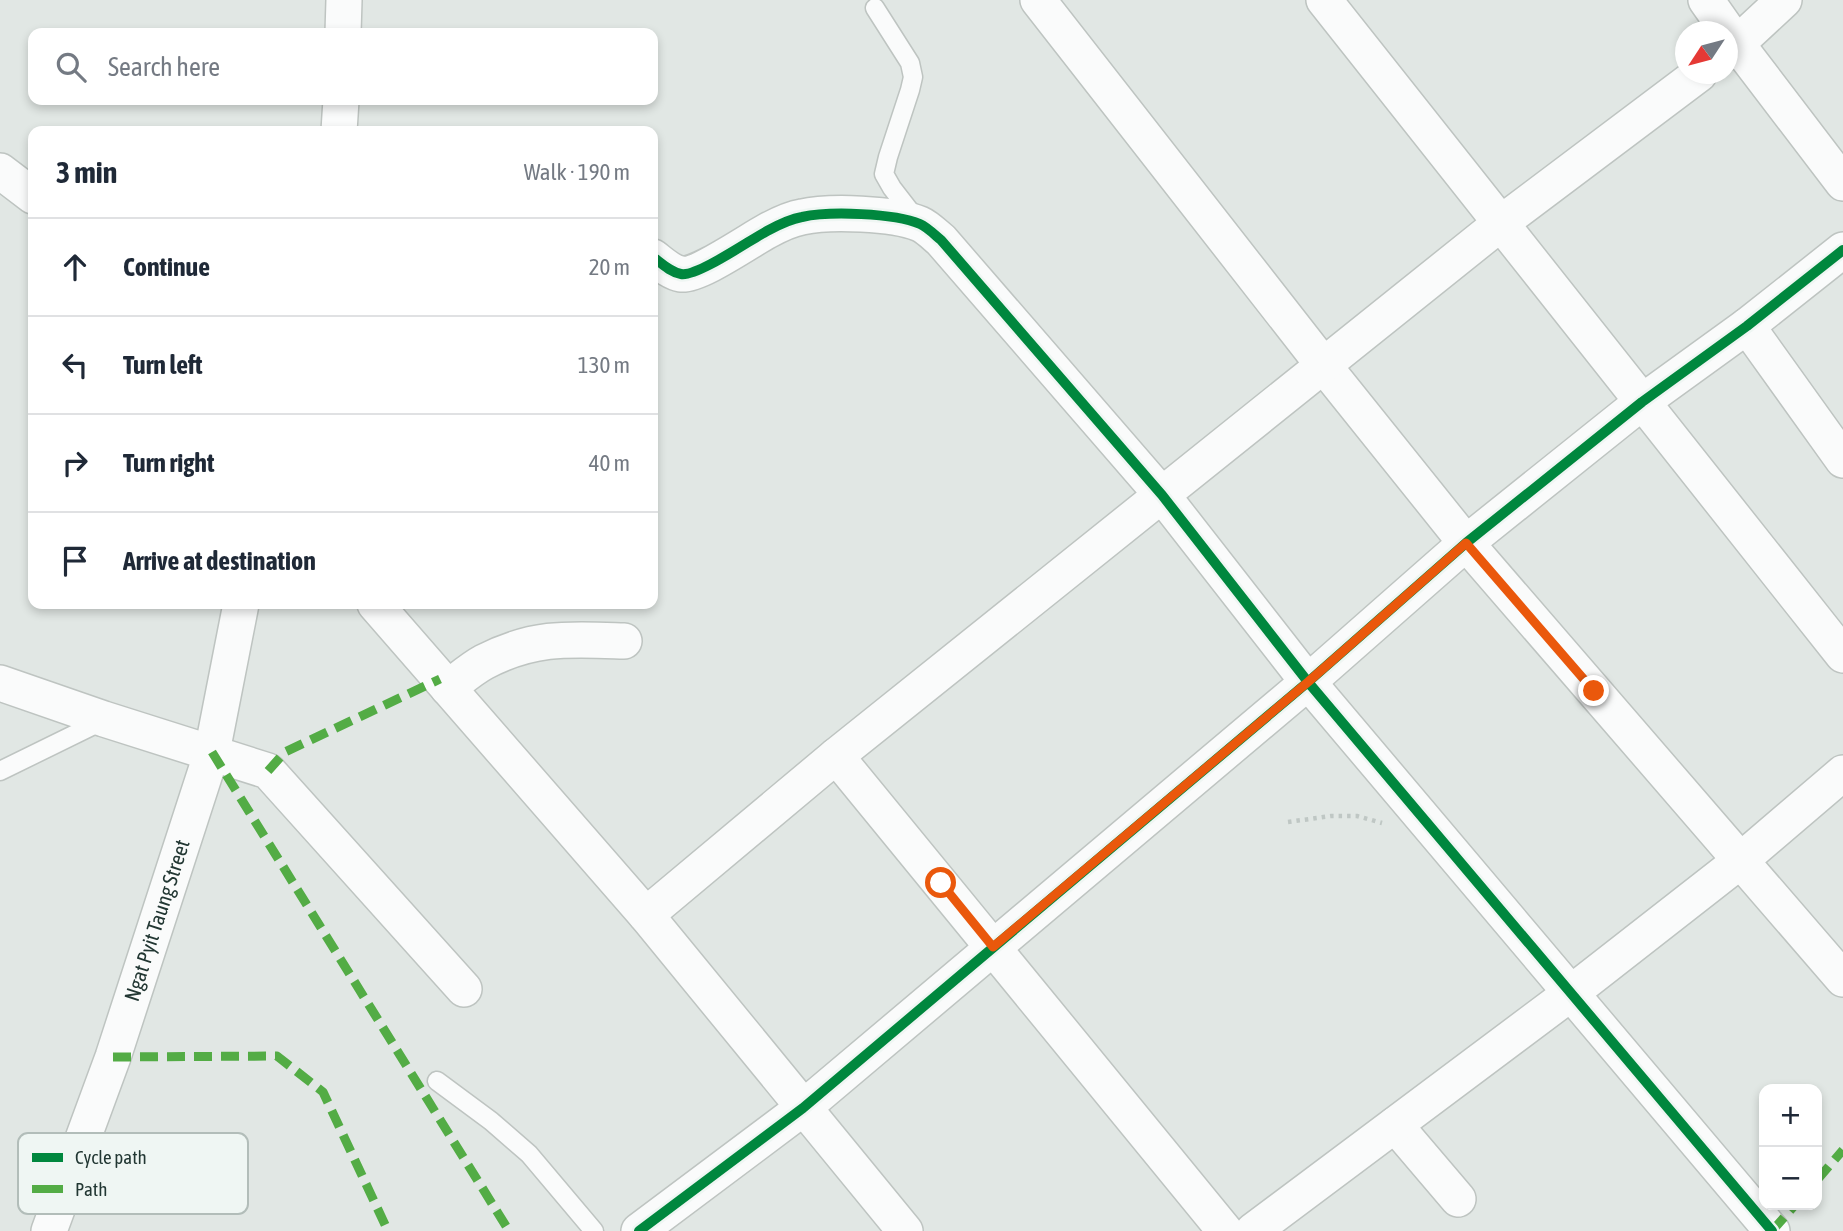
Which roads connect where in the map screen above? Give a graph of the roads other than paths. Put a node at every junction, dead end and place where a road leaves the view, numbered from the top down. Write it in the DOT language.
graph roads {
  1 [pos="344,0"];
  2 [pos="1038,0"];
  3 [pos="1324,0"];
  4 [pos="1706,0"];
  5 [pos="1784,0"];
  6 [pos="875,8"];
  7 [pos="1717,21"];
  8 [pos="343,28"];
  9 [pos="1738,42"];
  10 [pos="1738,55"];
  11 [pos="1686,84"];
  12 [pos="341,105"];
  13 [pos="339,126"];
  14 [pos="0,171"];
  15 [pos="1843,183"];
  16 [pos="28,192"];
  17 [pos="1501,223"];
  18 [pos="921,224"];
  19 [pos="1843,250"];
  20 [pos="658,261"];
  21 [pos="1747,326"];
  22 [pos="1325,366"];
  23 [pos="1642,402"];
  24 [pos="1843,460"];
  25 [pos="1162,495"];
  26 [pos="1466,543"];
  27 [pos="240,609"];
  28 [pos="379,609"];
  29 [pos="624,641"];
  30 [pos="1843,655"];
  31 [pos="1308,682"];
  32 [pos="0,683"];
  33 [pos="448,688"];
  34 [pos="104,719"];
  35 [pos="212,752"];
  36 [pos="836,756"];
  37 [pos="0,771"];
  38 [pos="1843,773"];
  39 [pos="1740,861"];
  40 [pos="646,915"];
  41 [pos="993,947"];
  42 [pos="1843,979"];
  43 [pos="464,989"];
  44 [pos="1572,993"];
  45 [pos="437,1081"];
  46 [pos="803,1108"];
  47 [pos="1395,1125"];
  48 [pos="85,1133"];
  49 [pos="1458,1199"];
  50 [pos="55,1214"];
  51 [pos="49,1231"];
  52 [pos="594,1231"];
  53 [pos="639,1231"];
  54 [pos="905,1231"];
  55 [pos="1224,1231"];
  56 [pos="1253,1231"];
  57 [pos="1772,1231"];
  1 -- 8 [label="street"];
  2 -- 22 [label="street"];
  3 -- 17 [label="street"];
  4 -- 7 [label="street"];
  5 -- 9 [label="street"];
  6 -- 18 [label="lane"];
  10 -- 15 [label="street"];
  11 -- 17 [label="street"];
  12 -- 13 [label="street"];
  14 -- 16 [label="street"];
  17 -- 22 [label="street"];
  17 -- 23 [label="street"];
  18 -- 20 [label="street"];
  18 -- 25 [label="street"];
  19 -- 21 [label="street"];
  21 -- 23 [label="street"];
  21 -- 24 [label="street"];
  22 -- 25 [label="street"];
  22 -- 26 [label="street"];
  23 -- 26 [label="street"];
  23 -- 30 [label="street"];
  25 -- 31 [label="street"];
  25 -- 36 [label="street"];
  26 -- 31 [label="street"];
  26 -- 39 [label="street"];
  27 -- 35 [label="street, Ngat Pyit Taung Street"];
  28 -- 33 [label="street"];
  29 -- 33 [label="street"];
  31 -- 41 [label="street"];
  31 -- 44 [label="street"];
  32 -- 34 [label="street"];
  33 -- 40 [label="street"];
  34 -- 35 [label="street"];
  34 -- 37 [label="lane"];
  35 -- 43 [label="street"];
  35 -- 48 [label="street, Ngat Pyit Taung Street"];
  36 -- 40 [label="street"];
  36 -- 41 [label="street"];
  38 -- 39 [label="street"];
  39 -- 42 [label="street"];
  39 -- 44 [label="street"];
  40 -- 46 [label="street"];
  41 -- 46 [label="street"];
  41 -- 55 [label="street"];
  44 -- 47 [label="street"];
  44 -- 57 [label="street"];
  45 -- 52 [label="lane"];
  46 -- 53 [label="street"];
  46 -- 54 [label="street"];
  47 -- 49 [label="street"];
  47 -- 56 [label="street"];
  50 -- 51 [label="street, Ngat Pyit Taung Street"];
}
